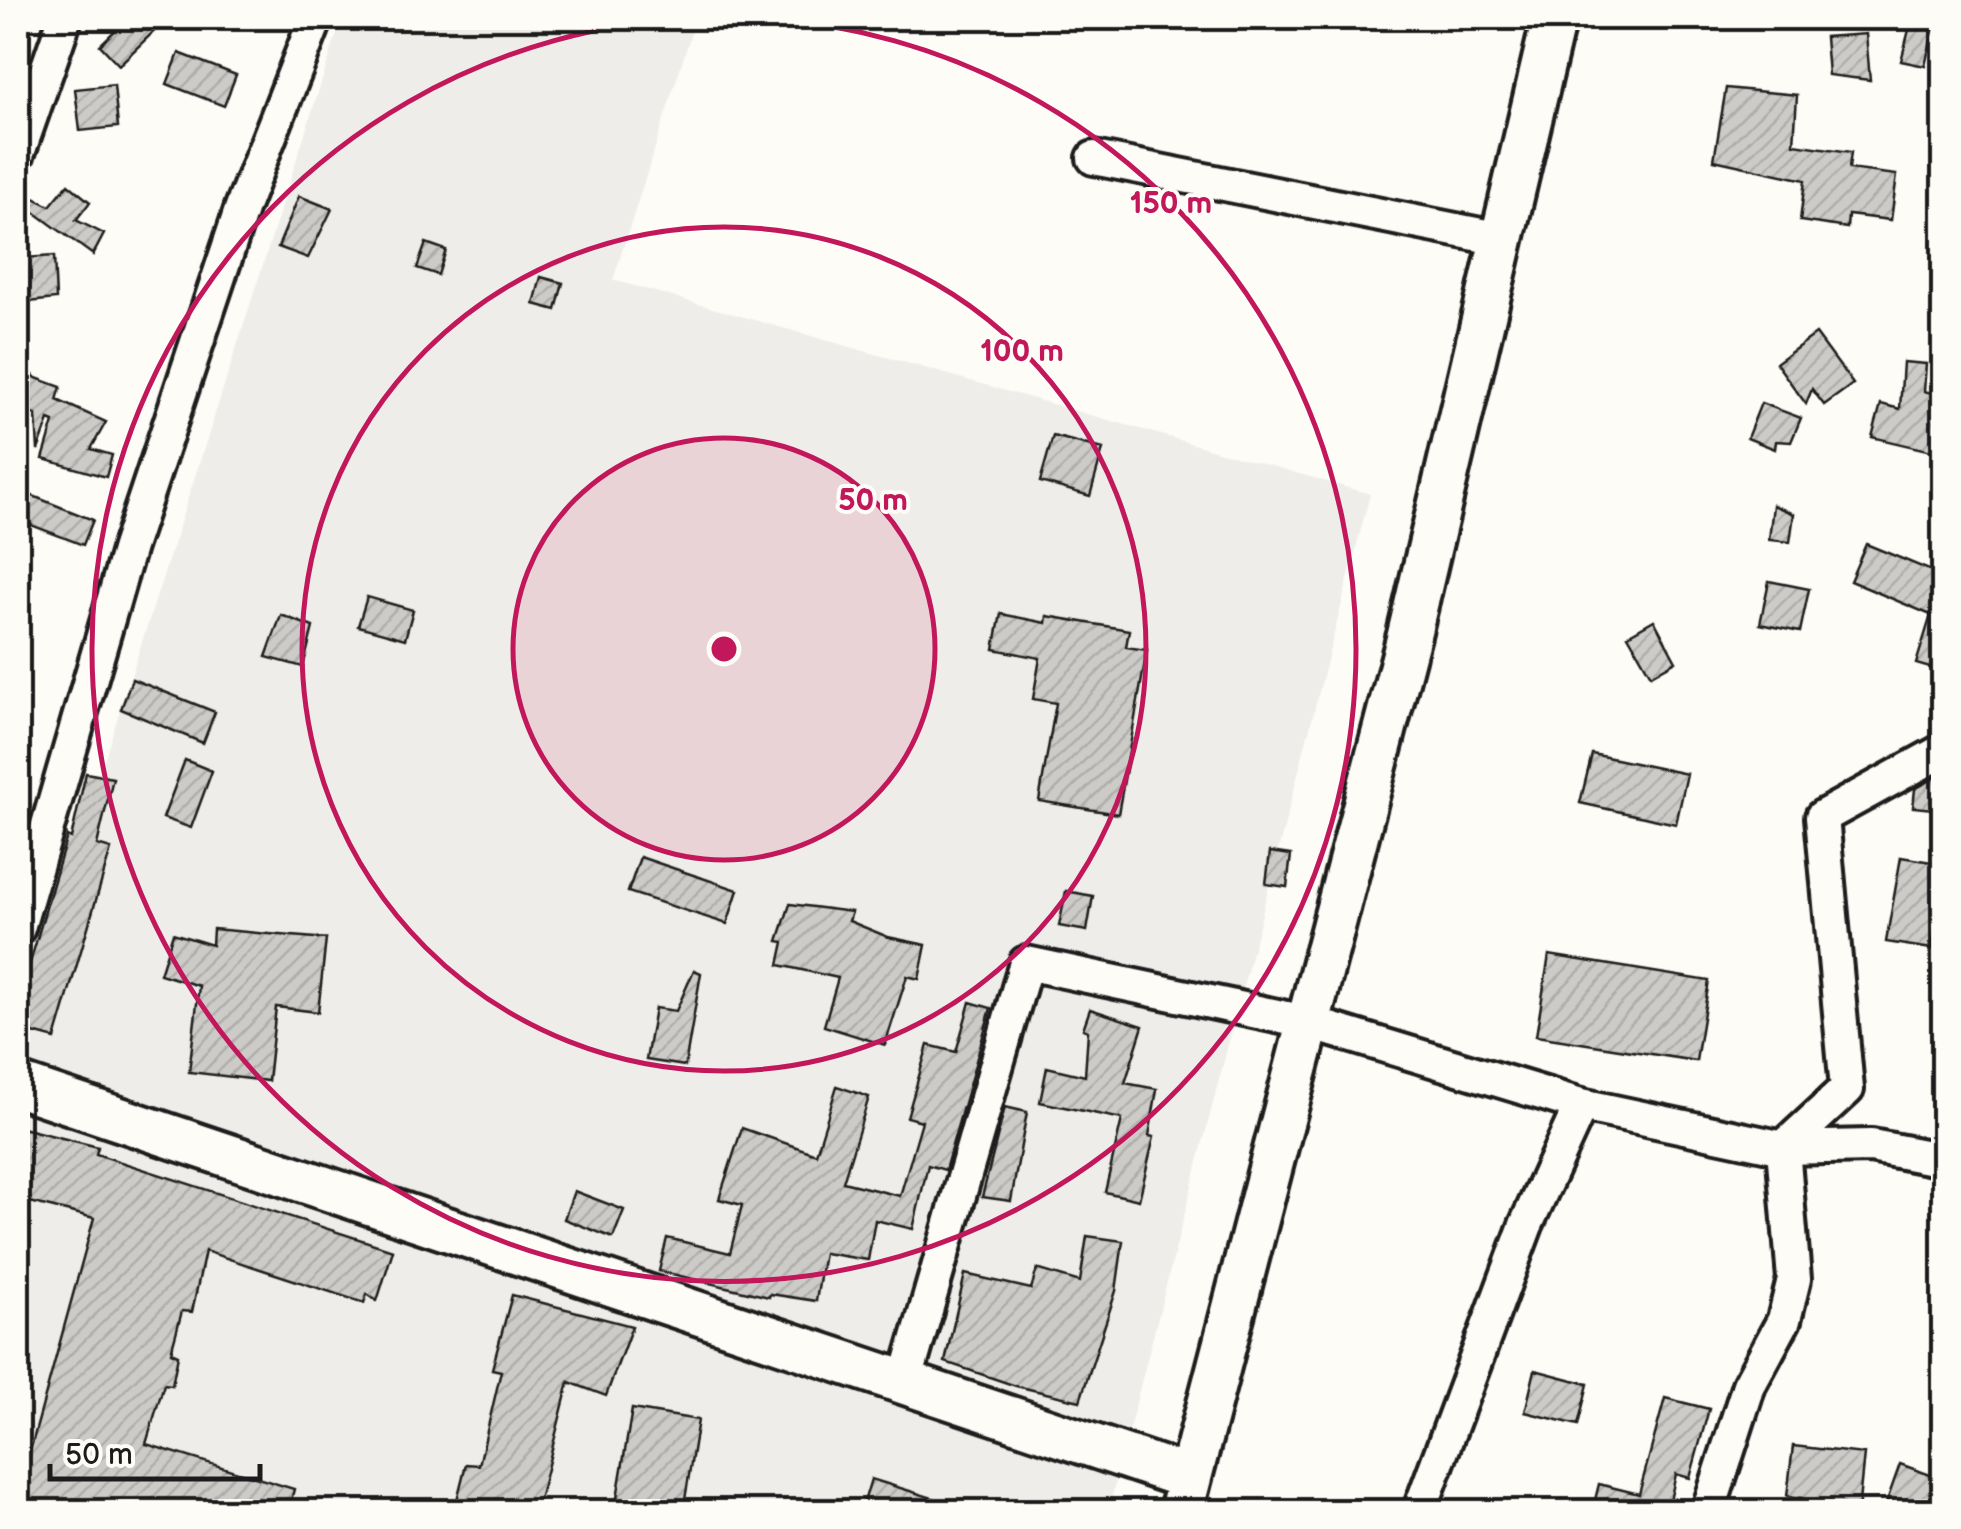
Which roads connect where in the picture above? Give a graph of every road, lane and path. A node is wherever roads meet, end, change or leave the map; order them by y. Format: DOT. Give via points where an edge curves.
graph roads {
  1 [pos="66,18"];
  2 [pos="316,18"];
  3 [pos="1554,18"];
  4 [pos="18,152"];
  5 [pos="1094,158"];
  6 [pos="1502,240"];
  7 [pos="1944,750"];
  8 [pos="18,928"];
  9 [pos="1310,1022"];
  10 [pos="18,1085"];
  11 [pos="1580,1104"];
  12 [pos="1784,1148"];
  13 [pos="1944,1160"];
  14 [pos="905,1383"];
  15 [pos="1185,1495"];
  16 [pos="1419,1512"];
  17 [pos="1708,1512"];
  1 -- 4 [label="street"];
  2 -- 8 [label="street" via="242,207 128,547"];
  3 -- 6 [label="street"];
  5 -- 6 [label="street"];
  6 -- 9 [label="street"];
  7 -- 12 [label="street" via="1822,817 1847,1089"];
  9 -- 11 [label="street"];
  9 -- 14 [label="street" via="1026,963"];
  9 -- 15 [label="street"];
  10 -- 14 [label="street"];
  11 -- 12 [label="street"];
  11 -- 16 [label="street" via="1526,1224"];
  12 -- 13 [label="street" via="1870,1146"];
  12 -- 17 [label="street" via="1794,1278 1784,1320 1749,1385"];
  14 -- 15 [label="street"];
}
